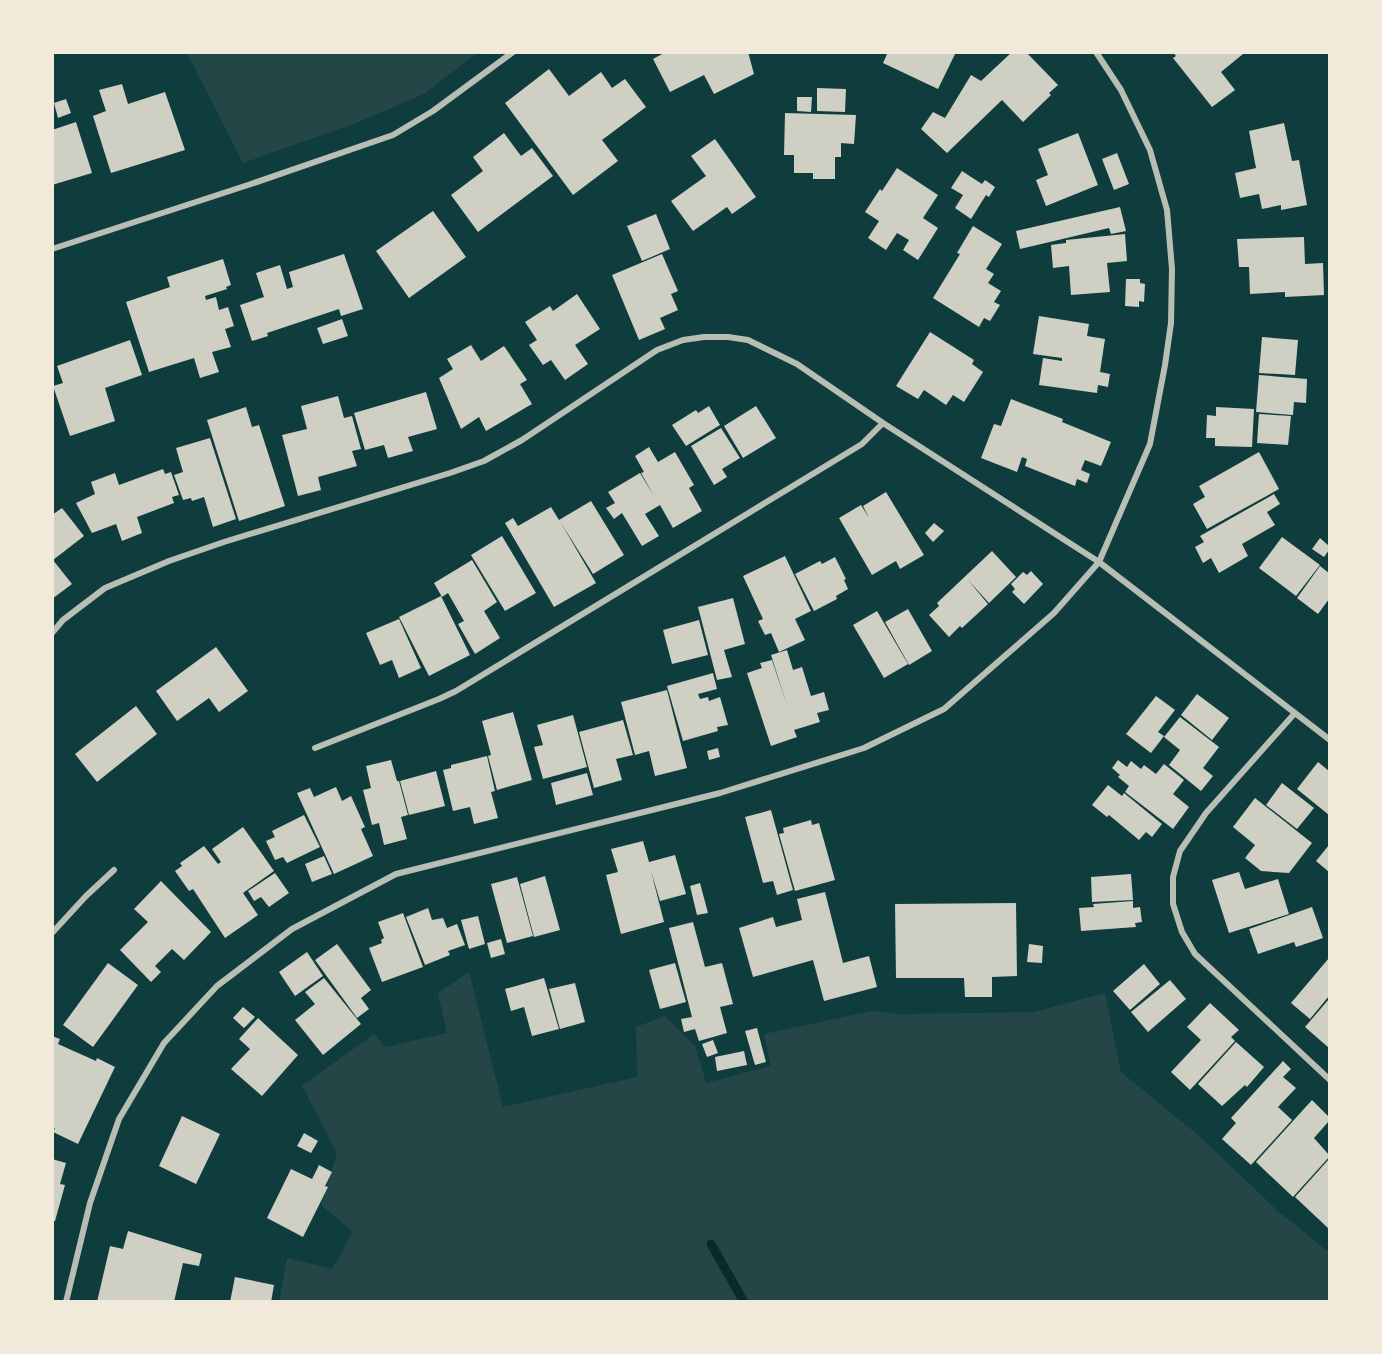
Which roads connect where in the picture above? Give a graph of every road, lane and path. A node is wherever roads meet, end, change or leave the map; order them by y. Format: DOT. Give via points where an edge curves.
graph roads {
  1 [pos="513,52"];
  2 [pos="1096,52"];
  3 [pos="52,249"];
  4 [pos="883,423"];
  5 [pos="1099,562"];
  6 [pos="52,633"];
  7 [pos="1295,713"];
  8 [pos="1329,740"];
  9 [pos="315,748"];
  10 [pos="114,870"];
  11 [pos="52,933"];
  12 [pos="1329,1080"];
  13 [pos="66,1302"];
  1 -- 3 [label="street" via="433,111 393,135"];
  2 -- 5 [label="street" via="1121,90 1150,150 1167,210 1172,269 1171,323 1150,444"];
  4 -- 5 [label="street"];
  4 -- 6 [label="street" via="797,364 748,340 683,340 657,350 522,440 484,460 169,561 105,588"];
  4 -- 9 [label="street" via="862,444 456,691"];
  5 -- 7 [label="street"];
  5 -- 13 [label="street" via="1054,613 944,709 864,748 720,792 396,874 292,929 217,986 164,1043 119,1119 90,1203"];
  7 -- 8 [label="street"];
  7 -- 12 [label="street" via="1206,813 1180,851 1173,877 1173,904 1182,932 1195,954"];
  10 -- 11 [label="street"];
}
